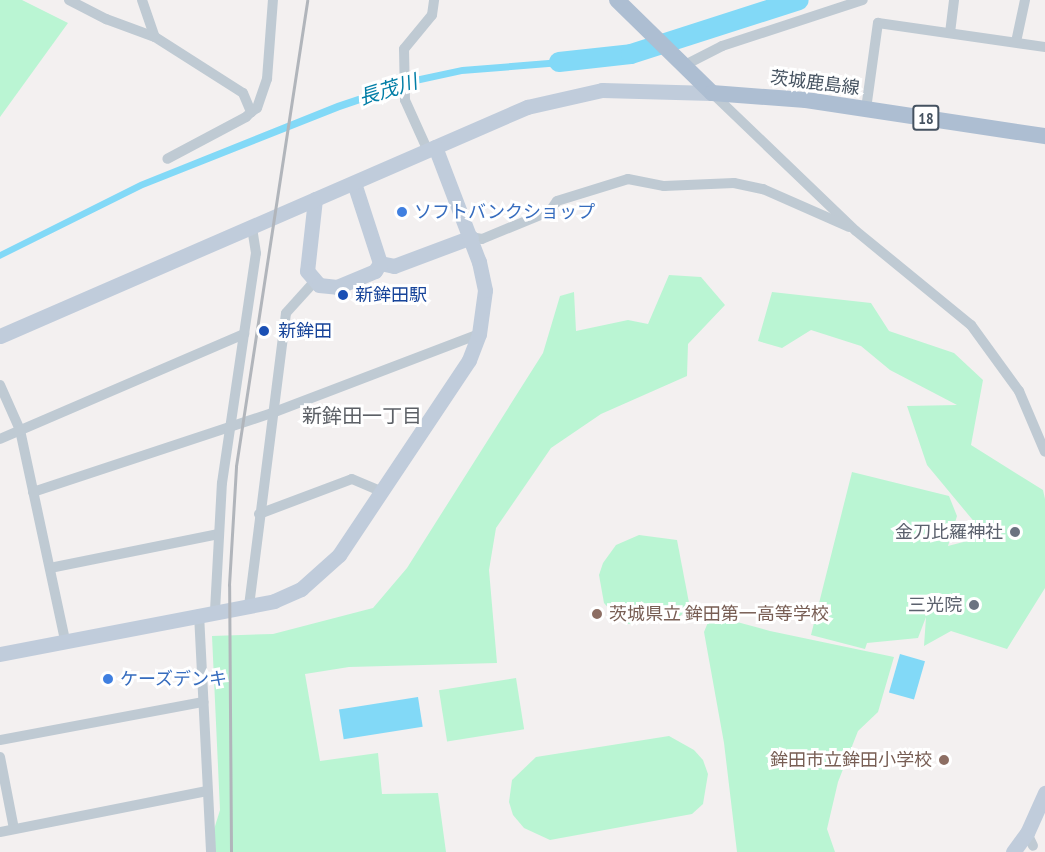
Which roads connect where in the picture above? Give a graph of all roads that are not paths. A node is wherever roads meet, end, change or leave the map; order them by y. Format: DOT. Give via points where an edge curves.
graph roads {
  1 [pos="69,0"];
  2 [pos="142,0"];
  3 [pos="273,0"];
  4 [pos="434,0"];
  5 [pos="616,0"];
  6 [pos="863,0"];
  7 [pos="954,0"];
  8 [pos="1025,0"];
  9 [pos="950,33"];
  10 [pos="156,37"];
  11 [pos="1016,42"];
  12 [pos="1045,47"];
  13 [pos="680,63"];
  14 [pos="712,93"];
  15 [pos="866,109"];
  16 [pos="251,112"];
  17 [pos="1045,136"];
  18 [pos="431,149"];
  19 [pos="167,159"];
  20 [pos="354,183"];
  21 [pos="315,199"];
  22 [pos="252,227"];
  23 [pos="856,231"];
  24 [pos="471,237"];
  25 [pos="380,263"];
  26 [pos="314,282"];
  27 [pos="244,334"];
  28 [pos="479,334"];
  29 [pos="0,336"];
  30 [pos="0,385"];
  31 [pos="272,412"];
  32 [pos="231,424"];
  33 [pos="20,430"];
  34 [pos="0,439"];
  35 [pos="1044,447"];
  36 [pos="33,492"];
  37 [pos="382,492"];
  38 [pos="259,514"];
  39 [pos="219,534"];
  40 [pos="50,568"];
  41 [pos="249,606"];
  42 [pos="215,611"];
  43 [pos="199,614"];
  44 [pos="65,640"];
  45 [pos="0,654"];
  46 [pos="203,702"];
  47 [pos="0,740"];
  48 [pos="0,757"];
  49 [pos="207,791"];
  50 [pos="1045,793"];
  51 [pos="14,829"];
  52 [pos="0,832"];
  53 [pos="211,852"];
  54 [pos="1013,852"];
  1 -- 10 [label="street" via="106,19"];
  2 -- 10 [label="street"];
  3 -- 16 [label="street" via="267,79 257,108"];
  4 -- 18 [label="street" via="432,15 404,48 405,93"];
  5 -- 13 [label="main road"];
  6 -- 13 [label="street"];
  7 -- 9 [label="street"];
  8 -- 11 [label="street"];
  9 -- 11 [label="street"];
  9 -- 15 [label="street" via="878,23"];
  10 -- 16 [label="street" via="237,87"];
  11 -- 12 [label="street"];
  13 -- 14 [label="main road"];
  14 -- 15 [label="main road, 茨城鹿島線 / 18"];
  14 -- 18 [label="street" via="577,92 527,107"];
  14 -- 23 [label="street"];
  15 -- 17 [label="main road, 茨城鹿島線 / 18"];
  16 -- 19 [label="street"];
  18 -- 20 [label="street"];
  18 -- 24 [label="street"];
  20 -- 21 [label="street"];
  20 -- 25 [label="street"];
  21 -- 22 [label="street"];
  21 -- 26 [label="street" via="307,271"];
  22 -- 27 [label="street" via="256,253"];
  22 -- 29 [label="street"];
  23 -- 24 [label="street" via="763,189 734,183 664,186 628,179 557,201 550,211 482,239"];
  23 -- 35 [label="street" via="971,325 1019,391"];
  24 -- 25 [label="street" via="394,266"];
  24 -- 28 [label="street" via="485,290"];
  25 -- 26 [label="street" via="375,271 337,287"];
  26 -- 31 [label="street" via="286,313"];
  27 -- 32 [label="street"];
  27 -- 33 [label="street"];
  28 -- 31 [label="street"];
  28 -- 37 [label="street" via="469,360"];
  30 -- 33 [label="street"];
  31 -- 32 [label="street"];
  31 -- 38 [label="street"];
  32 -- 36 [label="street"];
  32 -- 39 [label="street"];
  33 -- 34 [label="street"];
  33 -- 36 [label="street"];
  36 -- 40 [label="street"];
  37 -- 38 [label="street" via="352,478"];
  37 -- 41 [label="street" via="348,544 321,573 287,597"];
  38 -- 41 [label="street"];
  39 -- 40 [label="street"];
  39 -- 42 [label="street"];
  40 -- 44 [label="street"];
  41 -- 42 [label="street"];
  42 -- 43 [label="street"];
  43 -- 44 [label="street"];
  43 -- 46 [label="street"];
  44 -- 45 [label="street"];
  46 -- 47 [label="street"];
  46 -- 49 [label="street"];
  48 -- 51 [label="street"];
  49 -- 51 [label="street"];
  49 -- 53 [label="street"];
  50 -- 54 [label="street" via="1030,840"];
  51 -- 52 [label="street"];
}
